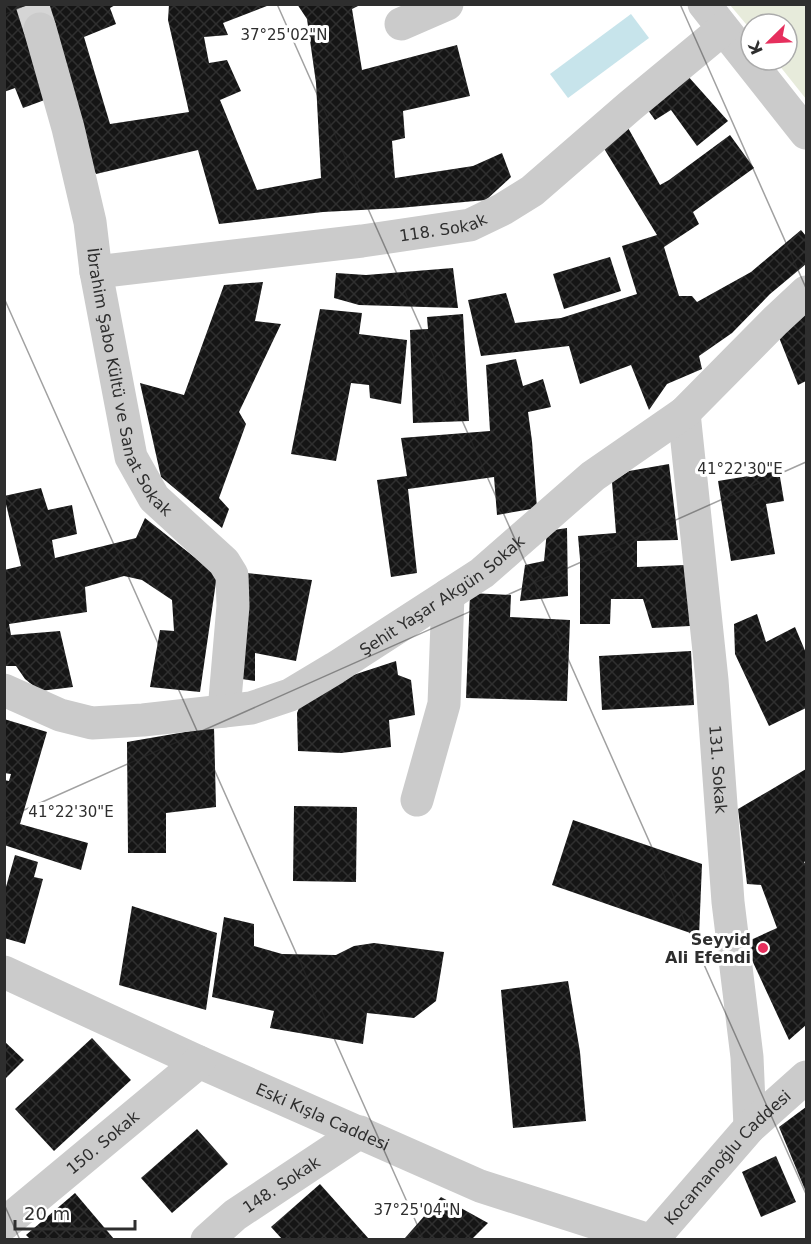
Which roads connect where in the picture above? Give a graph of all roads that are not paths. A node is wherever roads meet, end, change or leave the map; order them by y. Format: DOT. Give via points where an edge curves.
graph roads {
  1 [pos="447,4"];
  2 [pos="713,17"];
  3 [pos="401,24"];
  4 [pos="40,29"];
  5 [pos="807,133"];
  6 [pos="96,272"];
  7 [pos="807,292"];
  8 [pos="684,413"];
  9 [pos="448,594"];
  10 [pos="4,690"];
  11 [pos="224,711"];
  12 [pos="417,800"];
  13 [pos="4,972"];
  14 [pos="199,1062"];
  15 [pos="807,1077"];
  16 [pos="750,1127"];
  17 [pos="360,1132"];
  18 [pos="4,1224"];
  19 [pos="207,1239"];
  20 [pos="650,1239"];
  1 -- 3 [label="street"];
  2 -- 5 [label="street"];
  2 -- 6 [label="street, 118. Sokak" via="630,106 532,192 470,225 362,242"];
  4 -- 6 [label="street, İbrahim Şabo Kültü ve Sanat Sokak" via="90,222"];
  6 -- 11 [label="street, İbrahim Şabo Kültü ve Sanat Sokak" via="131,457 154,498 224,562 232,574"];
  7 -- 8 [label="street, Şehit Yaşar Akgün Sokak"];
  8 -- 9 [label="street, Şehit Yaşar Akgün Sokak" via="593,476 482,573"];
  8 -- 16 [label="street, 131. Sokak" via="712,680 728,902 747,1057"];
  9 -- 11 [label="street, Şehit Yaşar Akgün Sokak" via="290,695 251,708"];
  9 -- 12 [label="street" via="444,704"];
  10 -- 11 [label="street, Şehit Yaşar Akgün Sokak" via="60,715 92,723"];
  13 -- 14 [label="street, Eski Kışla Caddesi"];
  14 -- 17 [label="street, Eski Kışla Caddesi"];
  14 -- 18 [label="street, 150. Sokak"];
  15 -- 16 [label="street, Kocamanoğlu Caddesi"];
  16 -- 20 [label="street, Kocamanoğlu Caddesi"];
  17 -- 19 [label="street, 148. Sokak" via="235,1215"];
  17 -- 20 [label="street, Eski Kışla Caddesi" via="480,1186"];
}
